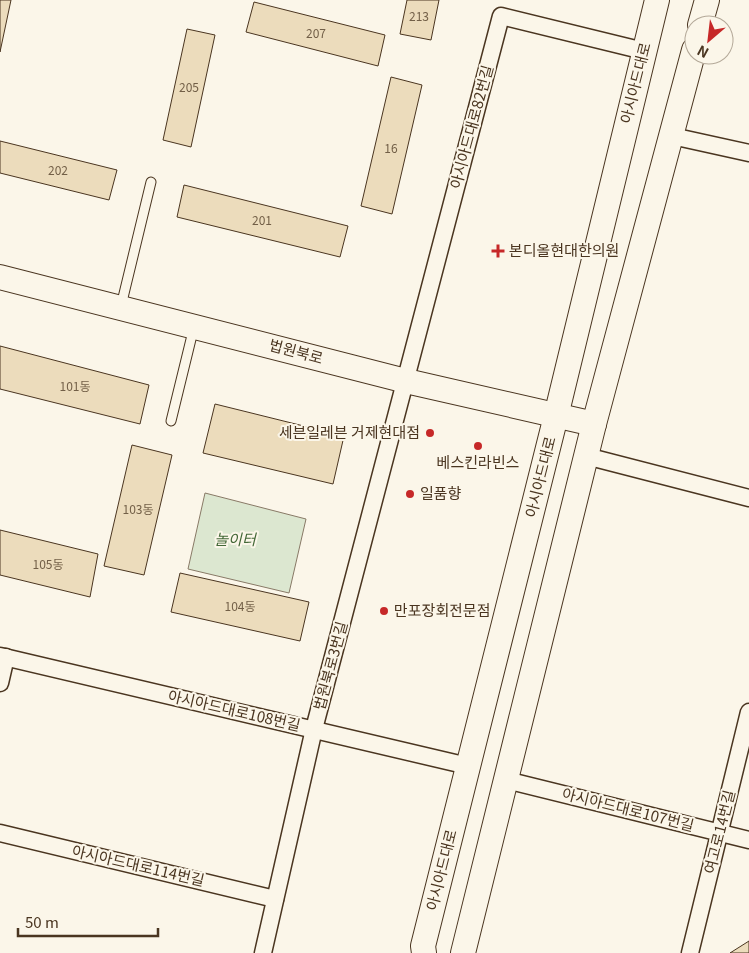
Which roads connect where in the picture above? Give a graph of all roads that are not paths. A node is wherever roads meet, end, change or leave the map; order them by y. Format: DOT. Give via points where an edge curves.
graph roads {
  1 [pos="657,0"];
  2 [pos="707,0"];
  3 [pos="703,15"];
  4 [pos="644,51"];
  5 [pos="690,65"];
  6 [pos="672,136"];
  7 [pos="749,153"];
  8 [pos="151,182"];
  9 [pos="0,277"];
  10 [pos="120,307"];
  11 [pos="194,326"];
  12 [pos="406,381"];
  13 [pos="556,416"];
  14 [pos="171,421"];
  15 [pos="594,424"];
  16 [pos="586,456"];
  17 [pos="749,498"];
  18 [pos="3,656"];
  19 [pos="0,683"];
  20 [pos="749,712"];
  21 [pos="314,729"];
  22 [pos="468,766"];
  23 [pos="506,780"];
  24 [pos="720,833"];
  25 [pos="0,834"];
  26 [pos="749,840"];
  27 [pos="275,900"];
  28 [pos="263,953"];
  29 [pos="424,953"];
  30 [pos="462,953"];
  31 [pos="690,953"];
  1 -- 4 [label="main road, 아시아드대로"];
  2 -- 3 [label="main road"];
  4 -- 12 [label="street, 아시아드대로82번길" via="502,16"];
  4 -- 13 [label="main road, 아시아드대로"];
  5 -- 6 [label="main road"];
  6 -- 7 [label="street"];
  6 -- 15 [label="main road"];
  8 -- 10 [label="lane"];
  9 -- 10 [label="main road, 법원북로"];
  10 -- 11 [label="main road, 법원북로"];
  11 -- 12 [label="main road, 법원북로"];
  11 -- 14 [label="lane"];
  12 -- 13 [label="main road, 법원북로"];
  12 -- 21 [label="street, 법원북로3번길"];
  13 -- 15 [label="main road, 법원북로"];
  13 -- 22 [label="main road, 아시아드대로"];
  15 -- 16 [label="main road"];
  16 -- 17 [label="street"];
  16 -- 23 [label="main road"];
  18 -- 19 [label="street"];
  18 -- 21 [label="street, 아시아드대로108번길"];
  20 -- 24 [label="street, 여고로14번길"];
  21 -- 22 [label="street, 아시아드대로108번길"];
  21 -- 27 [label="street, 법원북로3번길"];
  22 -- 29 [label="main road, 아시아드대로" via="423,946"];
  23 -- 24 [label="street, 아시아드대로107번길"];
  23 -- 30 [label="main road"];
  24 -- 26 [label="street, 아시아드대로107번길"];
  24 -- 31 [label="street, 여고로14번길"];
  25 -- 27 [label="street, 아시아드대로114번길"];
  27 -- 28 [label="street, 법원북로3번길"];
}
